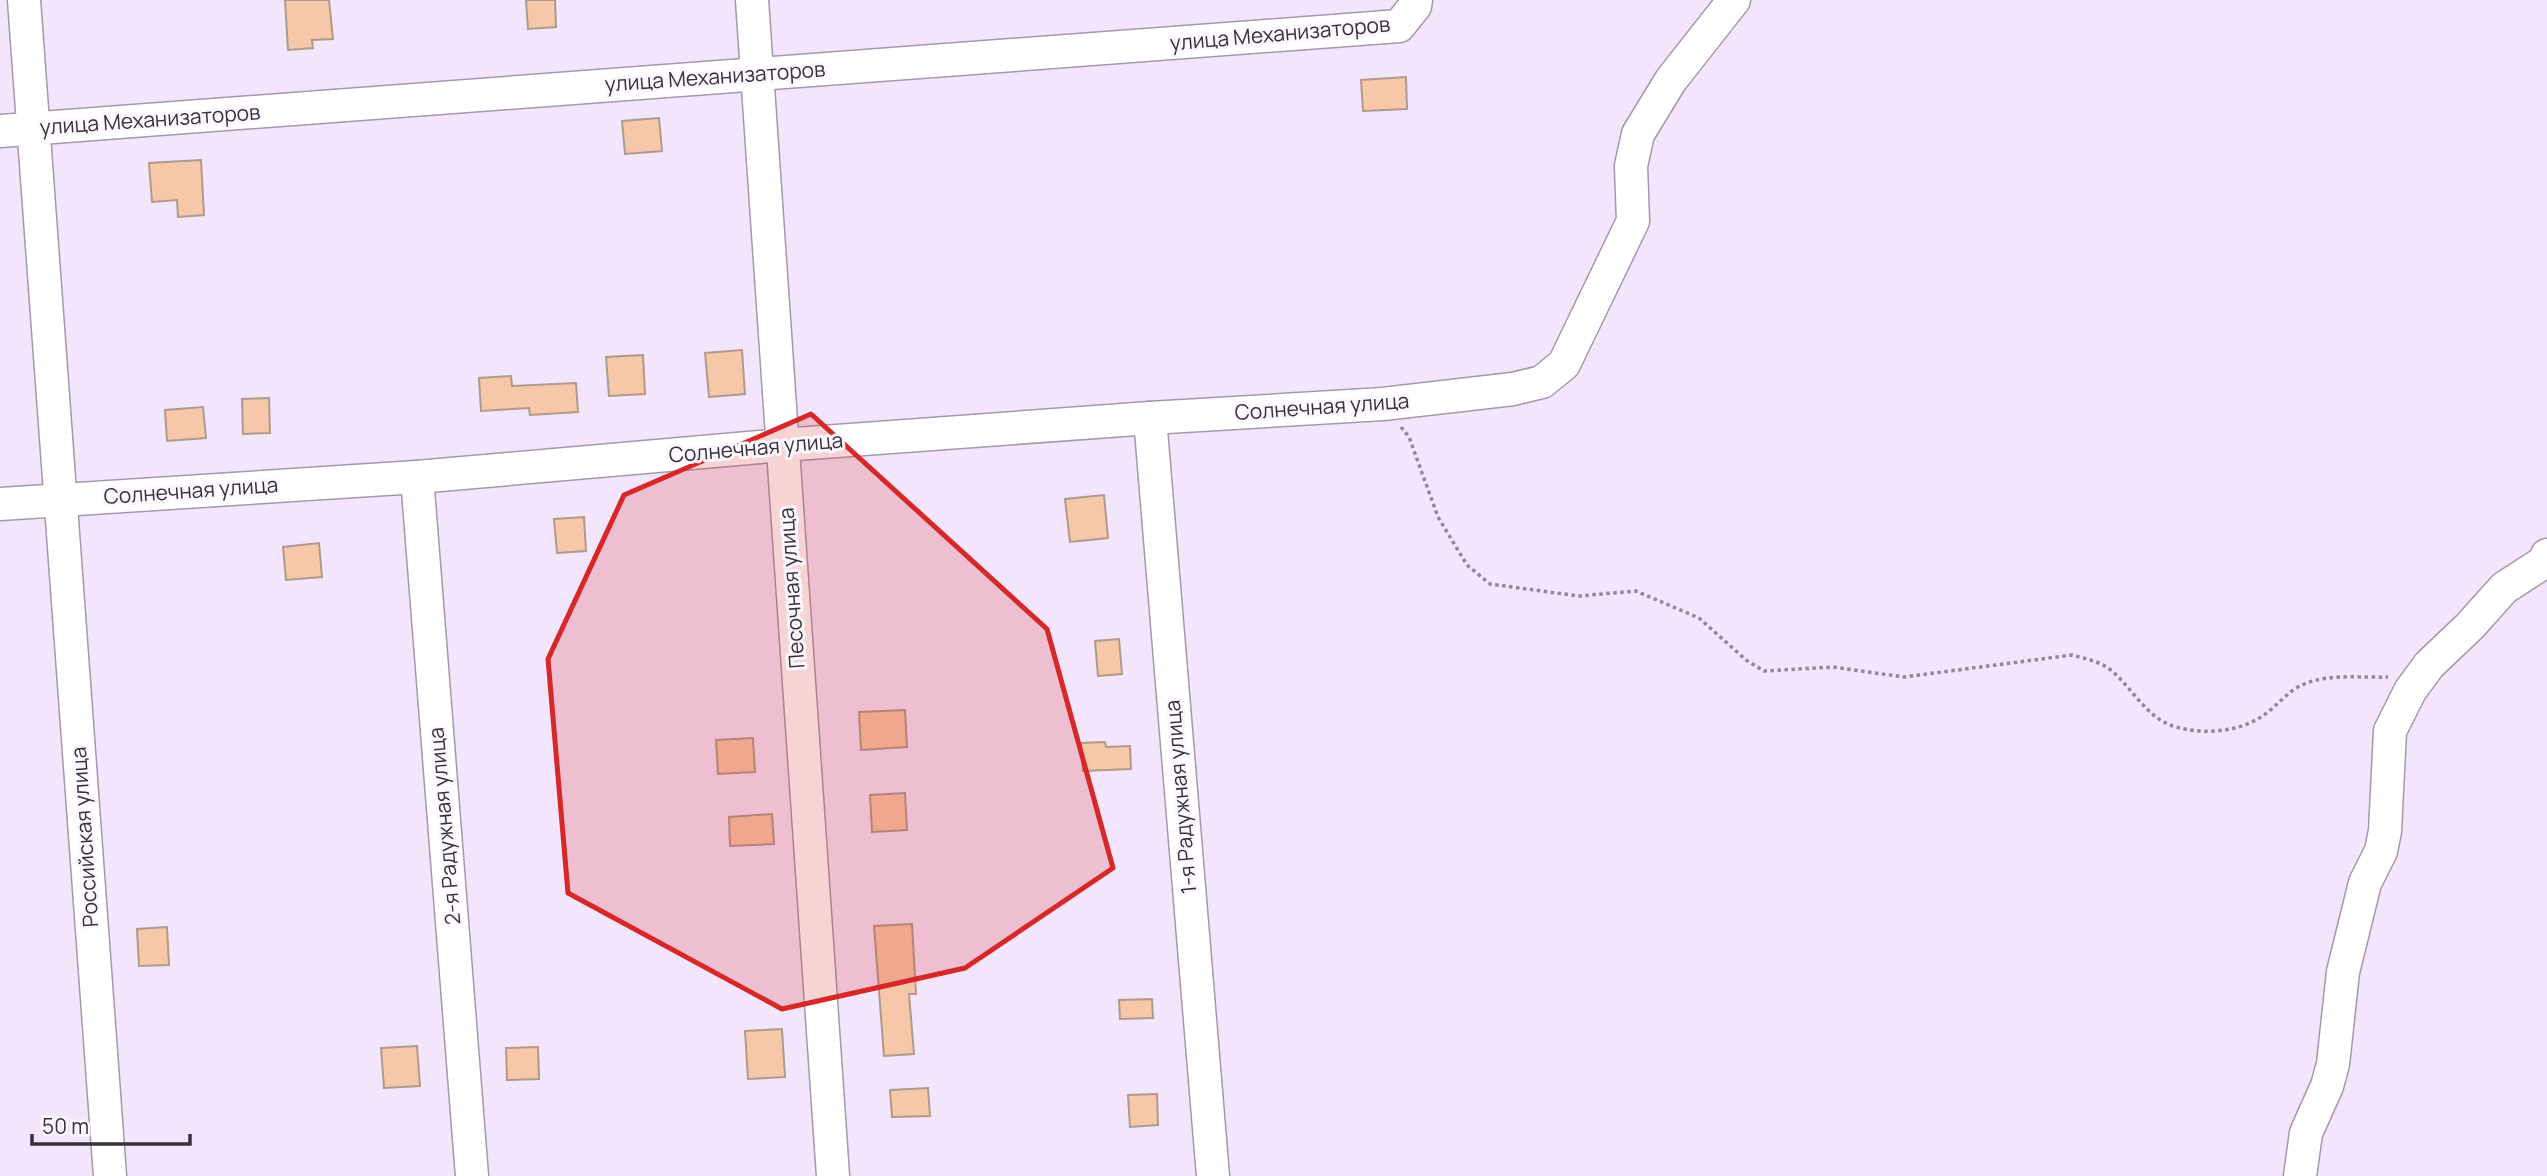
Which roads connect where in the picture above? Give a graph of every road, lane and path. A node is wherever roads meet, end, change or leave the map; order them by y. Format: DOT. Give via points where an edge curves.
graph roads {
  1 [pos="24,0"];
  2 [pos="751,0"];
  3 [pos="1416,0"];
  4 [pos="1734,0"];
  5 [pos="757,74"];
  6 [pos="33,128"];
  7 [pos="0,131"];
  8 [pos="1383,404"];
  9 [pos="1150,418"];
  10 [pos="782,445"];
  11 [pos="417,477"];
  12 [pos="61,499"];
  13 [pos="0,504"];
  14 [pos="2547,555"];
  15 [pos="2389,677"];
  16 [pos="110,1176"];
  17 [pos="472,1176"];
  18 [pos="833,1176"];
  19 [pos="1213,1176"];
  20 [pos="2300,1176"];
  1 -- 6 [label="street, Российская улица"];
  2 -- 5 [label="street, Песочная улица"];
  3 -- 5 [label="street, улица Механизаторов" via="1399,26"];
  4 -- 8 [label="street, Солнечная улица" via="1671,80 1638,134 1631,166 1633,221 1564,364 1542,382 1513,389"];
  5 -- 6 [label="street, улица Механизаторов"];
  5 -- 10 [label="street, Песочная улица"];
  6 -- 7 [label="street, улица Механизаторов"];
  6 -- 12 [label="street, Российская улица"];
  8 -- 9 [label="street, Солнечная улица"];
  8 -- 15 [label="path" via="1409,437 1438,517 1467,565 1490,584 1579,596 1636,591 1699,618 1764,671 1833,667 1904,677 2072,655 2112,671 2140,704 2174,727 2203,732 2234,728 2263,716 2300,685 2320,679"];
  9 -- 10 [label="street, Солнечная улица"];
  9 -- 19 [label="street, 1-я Радужная улица"];
  10 -- 11 [label="street, Солнечная улица"];
  10 -- 18 [label="street, Песочная улица"];
  11 -- 12 [label="street, Солнечная улица"];
  11 -- 17 [label="street, 2-я Радужная улица"];
  12 -- 13 [label="street, Солнечная улица"];
  12 -- 16 [label="street, Российская улица"];
  14 -- 20 [label="street" via="2544,562 2504,588 2430,665 2410,691 2390,732 2381,851 2365,883 2343,972 2333,1064 2306,1133"];
}
